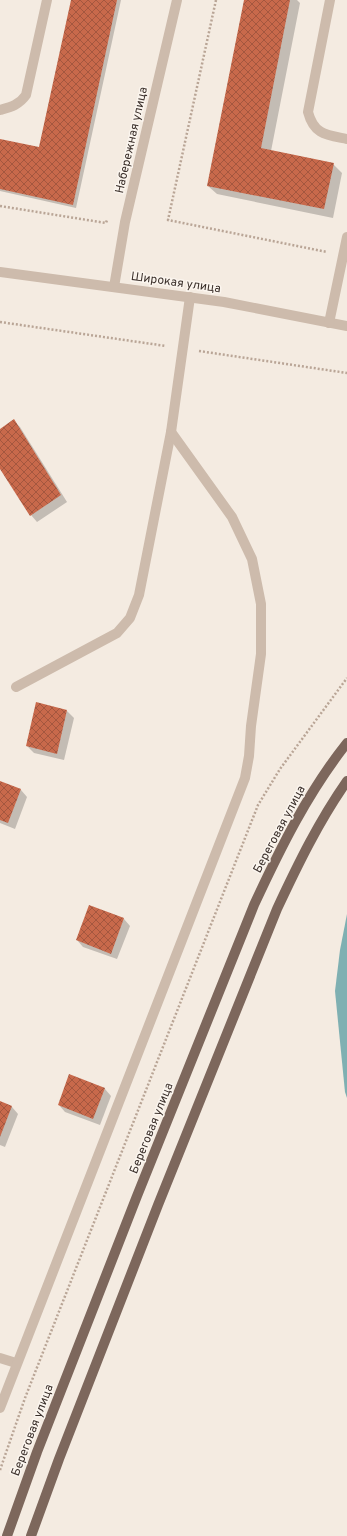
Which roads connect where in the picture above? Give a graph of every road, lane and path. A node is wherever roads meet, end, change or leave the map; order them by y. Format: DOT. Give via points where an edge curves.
graph roads {
  1 [pos="47,0"];
  2 [pos="178,0"];
  3 [pos="216,0"];
  4 [pos="330,0"];
  5 [pos="0,110"];
  6 [pos="347,139"];
  7 [pos="0,206"];
  8 [pos="108,216"];
  9 [pos="347,237"];
  10 [pos="343,256"];
  11 [pos="0,272"];
  12 [pos="114,286"];
  13 [pos="190,297"];
  14 [pos="329,323"];
  15 [pos="347,326"];
  16 [pos="171,432"];
  17 [pos="347,678"];
  18 [pos="16,687"];
  19 [pos="347,743"];
  20 [pos="347,781"];
  21 [pos="0,1358"];
  22 [pos="16,1363"];
  23 [pos="0,1408"];
  24 [pos="0,1470"];
  25 [pos="7,1536"];
  26 [pos="31,1536"];
  1 -- 5 [label="street" via="26,95 15,106"];
  2 -- 12 [label="street, Набережная улица" via="125,222"];
  3 -- 10 [label="path" via="168,220"];
  4 -- 6 [label="street" via="308,112 310,122 317,130 326,135"];
  7 -- 8 [label="path" via="106,223"];
  9 -- 10 [label="street"];
  10 -- 14 [label="street"];
  11 -- 12 [label="street, Широкая улица"];
  12 -- 13 [label="street, Широкая улица"];
  13 -- 14 [label="street, Широкая улица"];
  13 -- 16 [label="street"];
  14 -- 15 [label="street, Широкая улица"];
  16 -- 18 [label="street" via="139,595 130,618 117,632"];
  16 -- 22 [label="street" via="232,517 252,559 261,604 261,654 246,778"];
  17 -- 24 [label="path" via="280,769 258,805 25,1398"];
  19 -- 25 [label="main road, Береговая улица" via="303,808 254,905 37,1452"];
  20 -- 26 [label="main road" via="297,865 271,923 155,1212"];
  21 -- 22 [label="street"];
  22 -- 23 [label="street"];
}
